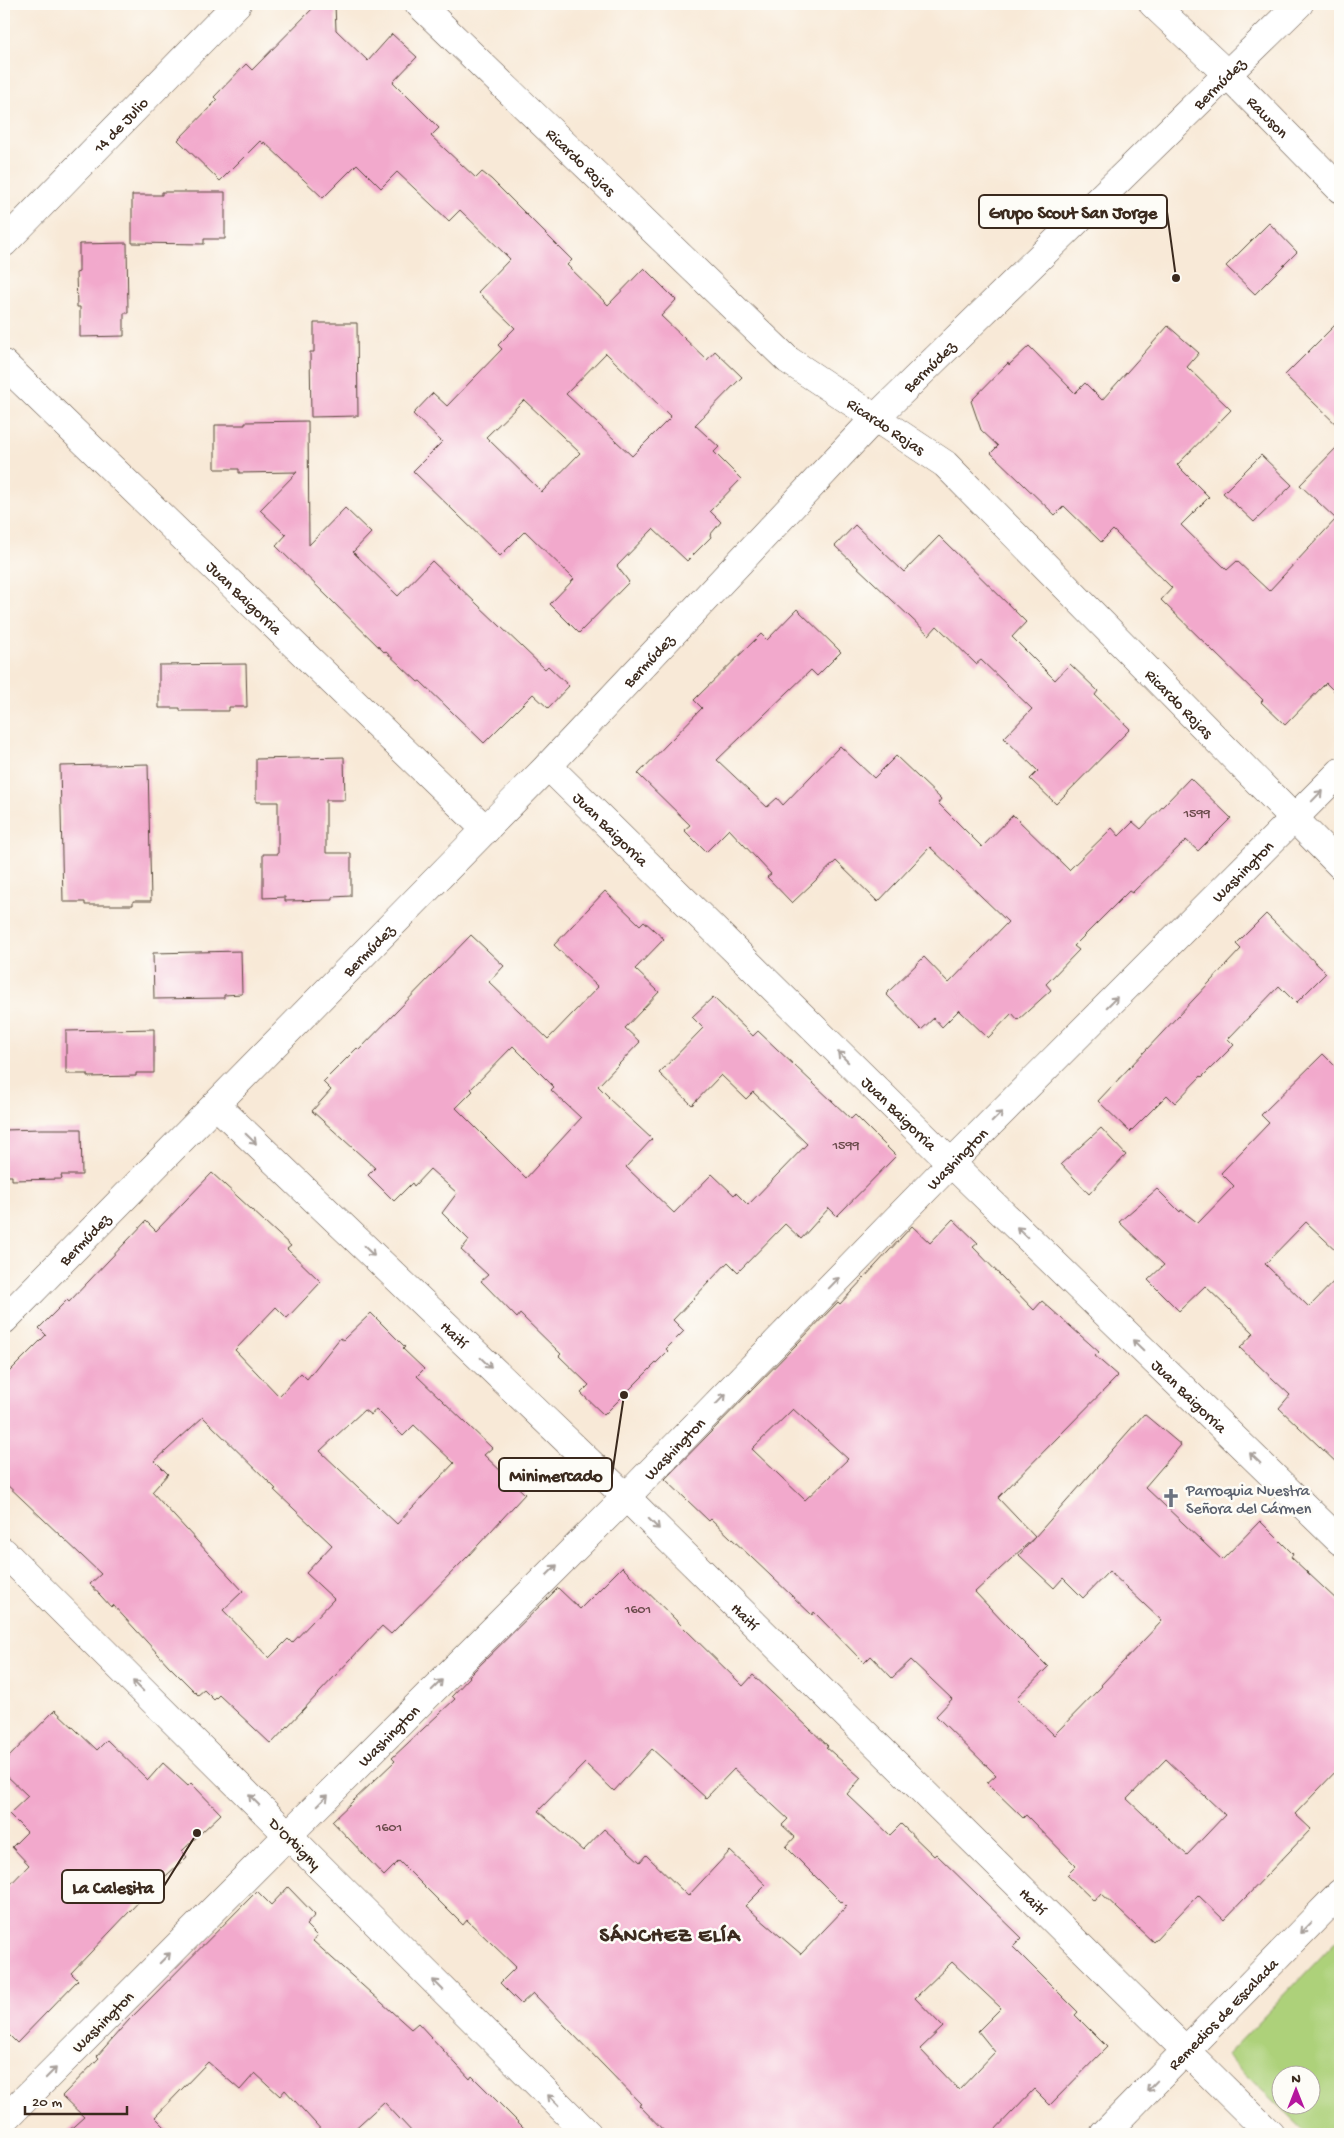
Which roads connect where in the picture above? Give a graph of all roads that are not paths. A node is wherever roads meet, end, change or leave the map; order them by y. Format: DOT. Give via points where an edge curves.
graph roads {
  1 [pos="237,4"];
  2 [pos="419,4"];
  3 [pos="1153,4"];
  4 [pos="1299,4"];
  5 [pos="1228,75"];
  6 [pos="1340,189"];
  7 [pos="4,243"];
  8 [pos="4,364"];
  9 [pos="875,418"];
  10 [pos="548,766"];
  11 [pos="1340,772"];
  12 [pos="1294,820"];
  13 [pos="486,830"];
  14 [pos="1340,865"];
  15 [pos="216,1105"];
  16 [pos="951,1163"];
  17 [pos="4,1320"];
  18 [pos="626,1497"];
  19 [pos="1340,1541"];
  20 [pos="4,1552"];
  21 [pos="288,1835"];
  22 [pos="1340,1893"];
  23 [pos="1186,2051"];
  24 [pos="4,2120"];
  25 [pos="588,2134"];
  26 [pos="1104,2134"];
  27 [pos="1270,2134"];
  1 -- 7 [label="street, 14 de Julio"];
  2 -- 9 [label="street, Ricardo Rojas" via="788,360"];
  3 -- 5 [label="street, Rawson"];
  4 -- 5 [label="street, Bermúdez"];
  5 -- 6 [label="street, Rawson"];
  5 -- 9 [label="street, Bermúdez"];
  8 -- 13 [label="street, Juan Baigorria"];
  9 -- 10 [label="street, Bermúdez"];
  9 -- 12 [label="street, Ricardo Rojas" via="945,464"];
  10 -- 13 [label="street, Bermúdez"];
  16 -- 10 [label="street, Juan Baigorria, one-way"];
  12 -- 11 [label="street, Washington, one-way"];
  12 -- 14 [label="street, Ricardo Rojas"];
  16 -- 12 [label="street, Washington, one-way"];
  13 -- 15 [label="street, Bermúdez"];
  15 -- 17 [label="street, Bermúdez"];
  15 -- 18 [label="street, Haití, one-way"];
  18 -- 16 [label="street, Washington, one-way"];
  19 -- 16 [label="street, Juan Baigorria, one-way"];
  21 -- 18 [label="street, Washington, one-way"];
  18 -- 23 [label="street, Haití, one-way"];
  21 -- 20 [label="street, D'Orbigny, one-way"];
  24 -- 21 [label="street, Washington, one-way"];
  25 -- 21 [label="street, D'Orbigny, one-way"];
  22 -- 23 [label="street, Remedios de Escalada, one-way"];
  23 -- 26 [label="street, Remedios de Escalada, one-way"];
  23 -- 27 [label="street, Haití"];
}
